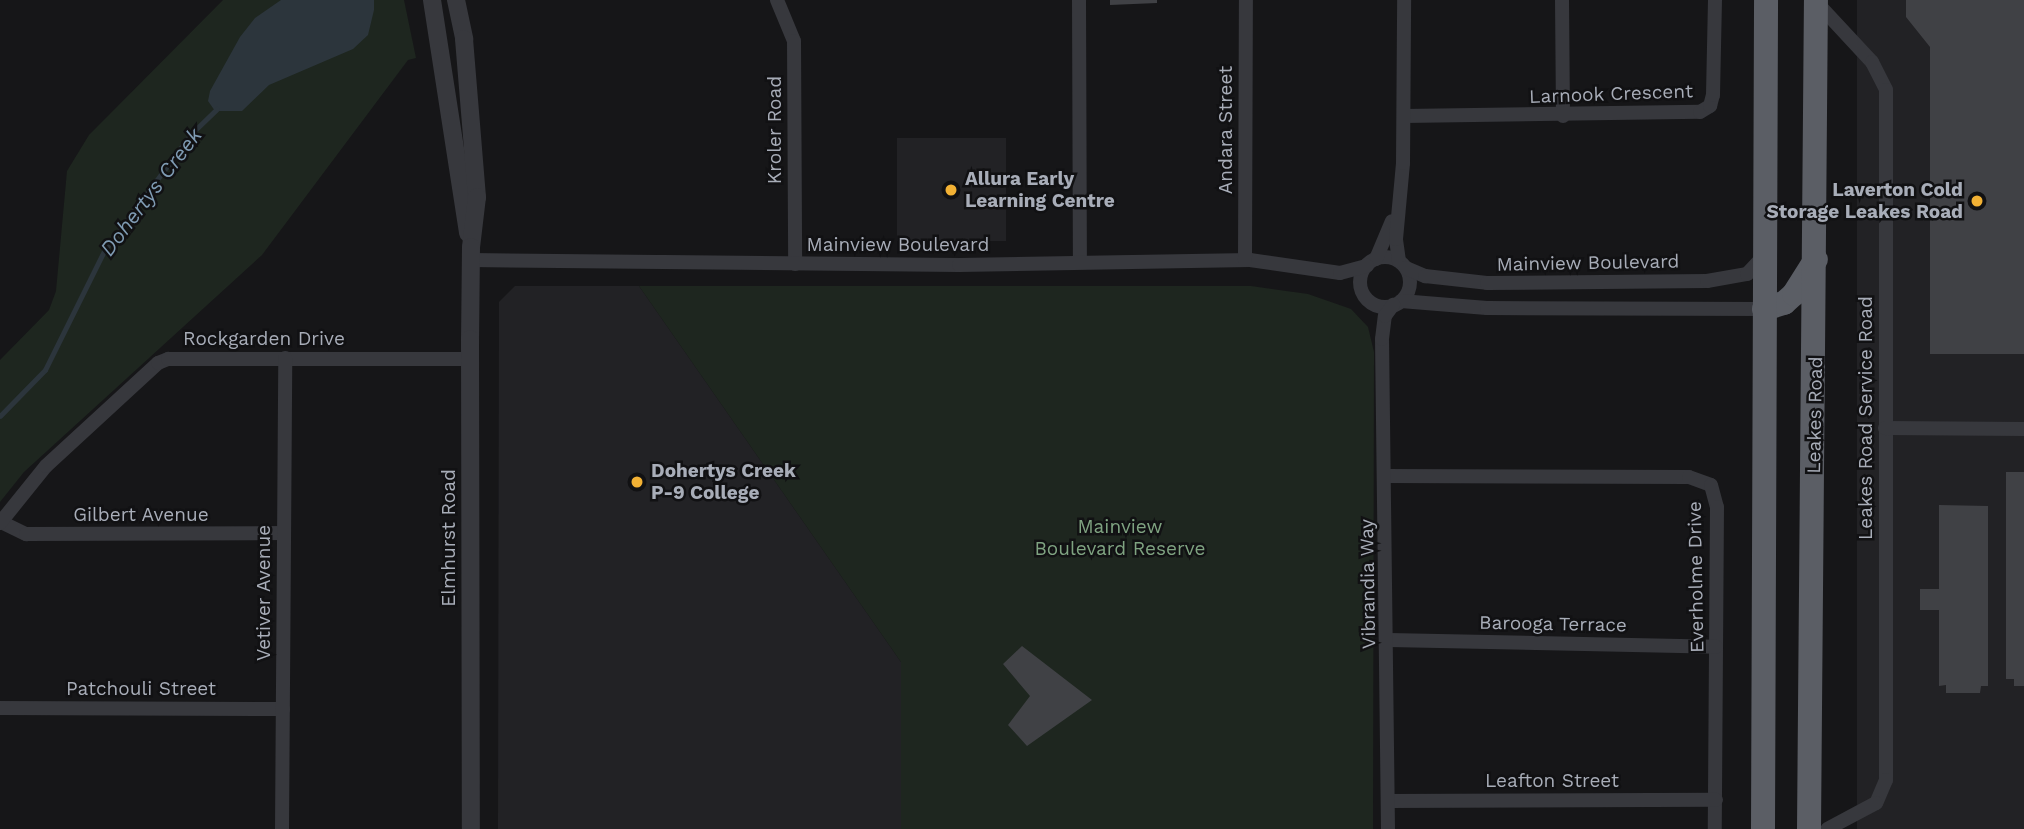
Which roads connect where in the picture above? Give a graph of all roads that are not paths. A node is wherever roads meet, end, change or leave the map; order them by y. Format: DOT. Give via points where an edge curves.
graph roads {
  1 [pos="432,0"];
  2 [pos="456,0"];
  3 [pos="777,0"];
  4 [pos="1079,0"];
  5 [pos="1246,0"];
  6 [pos="1404,0"];
  7 [pos="1562,0"];
  8 [pos="1715,0"];
  9 [pos="1766,0"];
  10 [pos="1816,0"];
  11 [pos="1404,116"];
  12 [pos="1563,116"];
  13 [pos="1399,195"];
  14 [pos="471,253"];
  15 [pos="1764,256"];
  16 [pos="1817,256"];
  17 [pos="1245,260"];
  18 [pos="1080,262"];
  19 [pos="1371,262"];
  20 [pos="795,264"];
  21 [pos="1402,265"];
  22 [pos="1325,272"];
  23 [pos="1367,298"];
  24 [pos="1397,303"];
  25 [pos="1764,309"];
  26 [pos="1382,339"];
  27 [pos="285,358"];
  28 [pos="470,359"];
  29 [pos="1885,428"];
  30 [pos="2024,429"];
  31 [pos="1385,476"];
  32 [pos="0,522"];
  33 [pos="284,533"];
  34 [pos="1389,640"];
  35 [pos="1716,647"];
  36 [pos="0,708"];
  37 [pos="283,709"];
  38 [pos="1716,800"];
  39 [pos="1388,801"];
  40 [pos="282,829"];
  41 [pos="471,829"];
  42 [pos="1388,829"];
  43 [pos="1715,829"];
  44 [pos="1763,829"];
  45 [pos="1809,829"];
  46 [pos="1827,829"];
  1 -- 14 [label="street, Elmhurst Road"];
  2 -- 14 [label="street, Elmhurst Road" via="473,117 477,197"];
  3 -- 20 [label="street, Kroler Road" via="793,41"];
  4 -- 18 [label="street"];
  5 -- 17 [label="street, Andara Street"];
  6 -- 11 [label="street"];
  7 -- 12 [label="street"];
  8 -- 12 [label="street, Larnook Crescent" via="1710,106 1691,115"];
  9 -- 15 [label="highway"];
  10 -- 16 [label="highway, Leakes Road"];
  10 -- 29 [label="street, Leakes Road Service Road" via="1829,20 1872,62 1886,90"];
  11 -- 12 [label="street, Larnook Crescent"];
  11 -- 13 [label="street"];
  13 -- 19 [label="street"];
  13 -- 21 [label="street" via="1396,239"];
  14 -- 20 [label="street, Mainview Boulevard"];
  14 -- 28 [label="street, Elmhurst Road"];
  15 -- 21 [label="street, Mainview Boulevard" via="1747,274 1707,281 1474,282 1425,276"];
  15 -- 25 [label="highway"];
  16 -- 25 [label="highway" via="1794,294 1784,303"];
  16 -- 45 [label="highway, Leakes Road"];
  17 -- 18 [label="street, Mainview Boulevard"];
  17 -- 22 [label="street, Mainview Boulevard"];
  18 -- 20 [label="street, Mainview Boulevard"];
  19 -- 21 [label="street"];
  19 -- 22 [label="street, Mainview Boulevard" via="1340,273"];
  19 -- 23 [label="street" via="1361,279"];
  21 -- 24 [label="street" via="1409,285"];
  22 -- 23 [label="street, Mainview Boulevard"];
  23 -- 24 [label="street"];
  23 -- 26 [label="street, Vibrandia Way"];
  24 -- 25 [label="street" via="1487,308"];
  24 -- 26 [label="street, Vibrandia Way" via="1385,316"];
  25 -- 44 [label="highway"];
  26 -- 31 [label="street, Vibrandia Way"];
  27 -- 28 [label="street, Rockgarden Drive"];
  27 -- 32 [label="street, Rockgarden Drive" via="184,358 158,363 46,466"];
  27 -- 33 [label="street, Vetiver Avenue"];
  28 -- 41 [label="street, Elmhurst Road"];
  29 -- 30 [label="street"];
  29 -- 46 [label="street, Leakes Road Service Road" via="1886,780 1876,803"];
  31 -- 34 [label="street, Vibrandia Way"];
  31 -- 35 [label="street, Everholme Drive" via="1689,477 1707,482 1717,507"];
  32 -- 33 [label="street, Gilbert Avenue" via="26,534"];
  33 -- 37 [label="street, Vetiver Avenue"];
  34 -- 35 [label="street, Barooga Terrace"];
  34 -- 39 [label="street, Vibrandia Way"];
  35 -- 38 [label="street, Everholme Drive"];
  36 -- 37 [label="street, Patchouli Street"];
  37 -- 40 [label="street, Vetiver Avenue"];
  38 -- 39 [label="street, Leafton Street"];
  38 -- 43 [label="street, Everholme Drive"];
  39 -- 42 [label="street, Vibrandia Way"];
}
